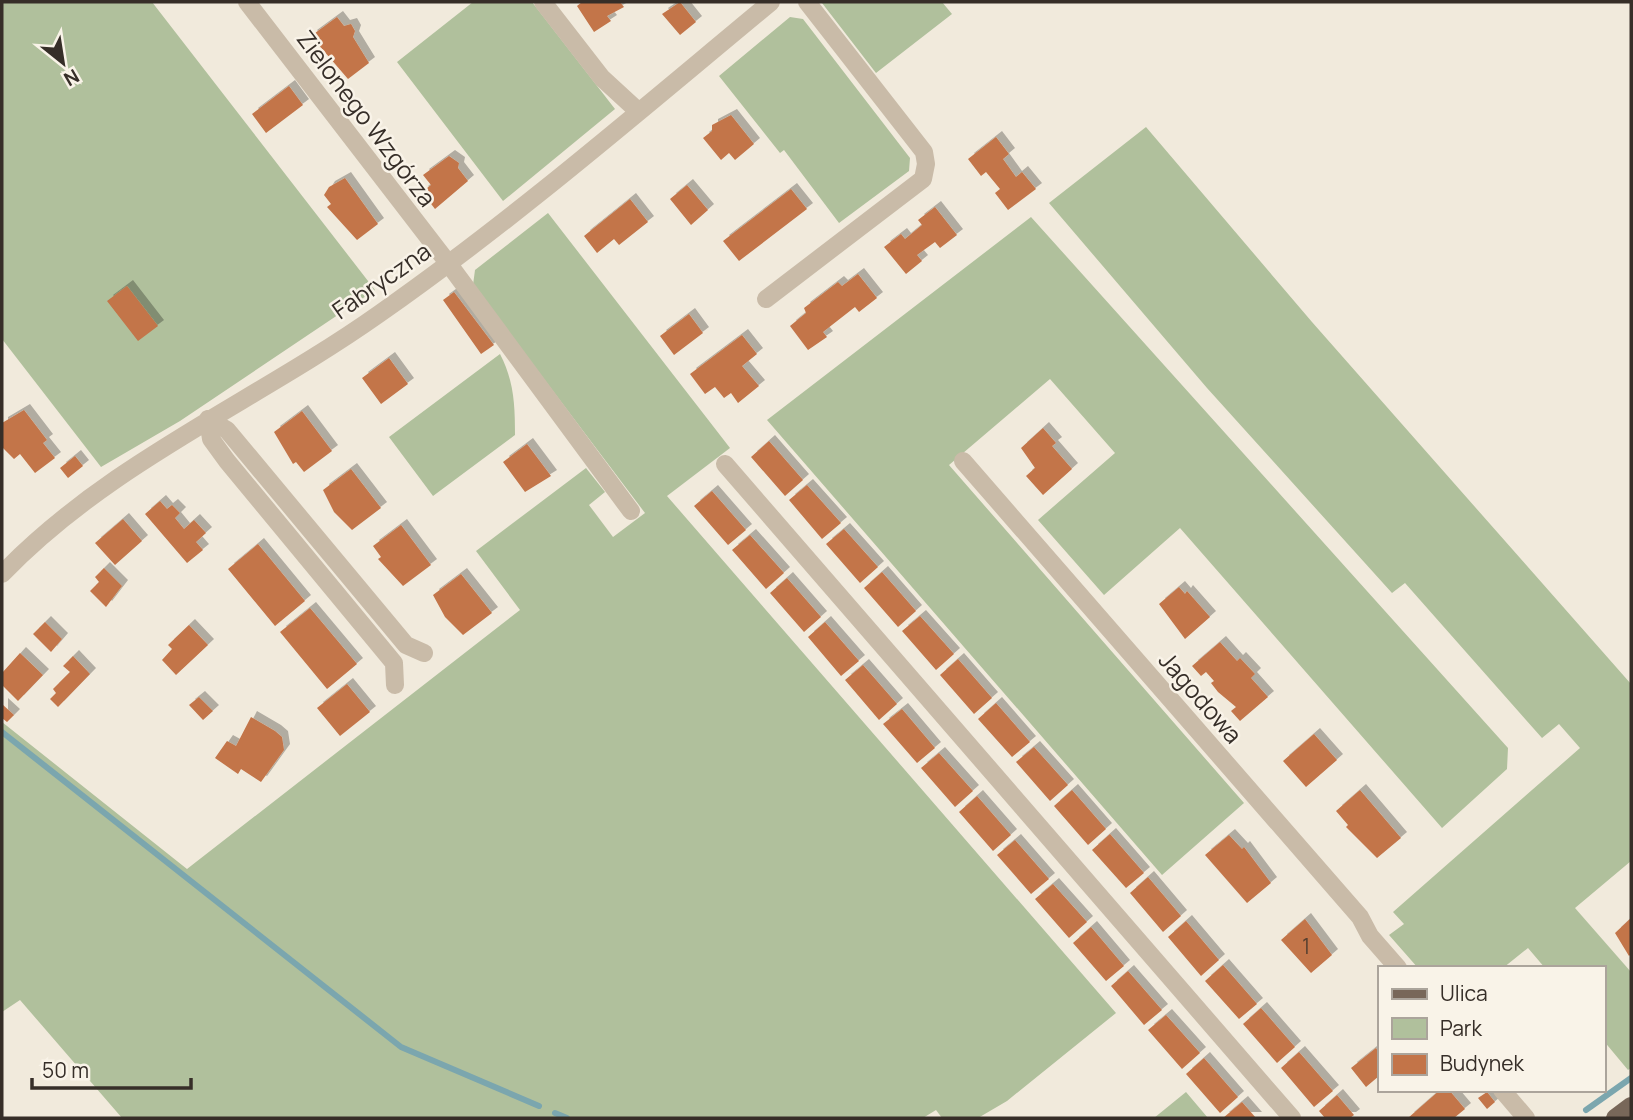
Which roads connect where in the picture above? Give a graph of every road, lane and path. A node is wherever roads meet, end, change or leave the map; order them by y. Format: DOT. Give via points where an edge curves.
graph roads {
  1 [pos="247,2"];
  2 [pos="543,2"];
  3 [pos="771,2"];
  4 [pos="807,2"];
  5 [pos="639,112"];
  6 [pos="448,263"];
  7 [pos="766,299"];
  8 [pos="208,419"];
  9 [pos="963,461"];
  10 [pos="725,464"];
  11 [pos="631,511"];
  12 [pos="4,566"];
  13 [pos="424,653"];
  14 [pos="395,685"];
  15 [pos="1396,966"];
  16 [pos="1504,1092"];
  17 [pos="1631,1106"];
  18 [pos="1292,1118"];
  19 [pos="1526,1118"];
  20 [pos="1615,1118"];
  1 -- 6 [label="street, Zielonego Wzgórza"];
  2 -- 5 [label="street" via="602,78"];
  3 -- 5 [label="street, Fabryczna"];
  4 -- 7 [label="street" via="924,152 926,164 923,179"];
  5 -- 6 [label="street, Fabryczna"];
  6 -- 8 [label="street, Fabryczna" via="377,316"];
  6 -- 11 [label="street, Zielonego Wzgórza"];
  8 -- 12 [label="street, Fabryczna" via="111,480"];
  8 -- 13 [label="street" via="227,430 406,645"];
  8 -- 14 [label="street" via="211,439 226,461 394,663"];
  9 -- 15 [label="street, Jagodowa" via="1360,917"];
  10 -- 18 [label="street"];
  16 -- 19 [label="street"];
  17 -- 20 [label="main road"];
}
